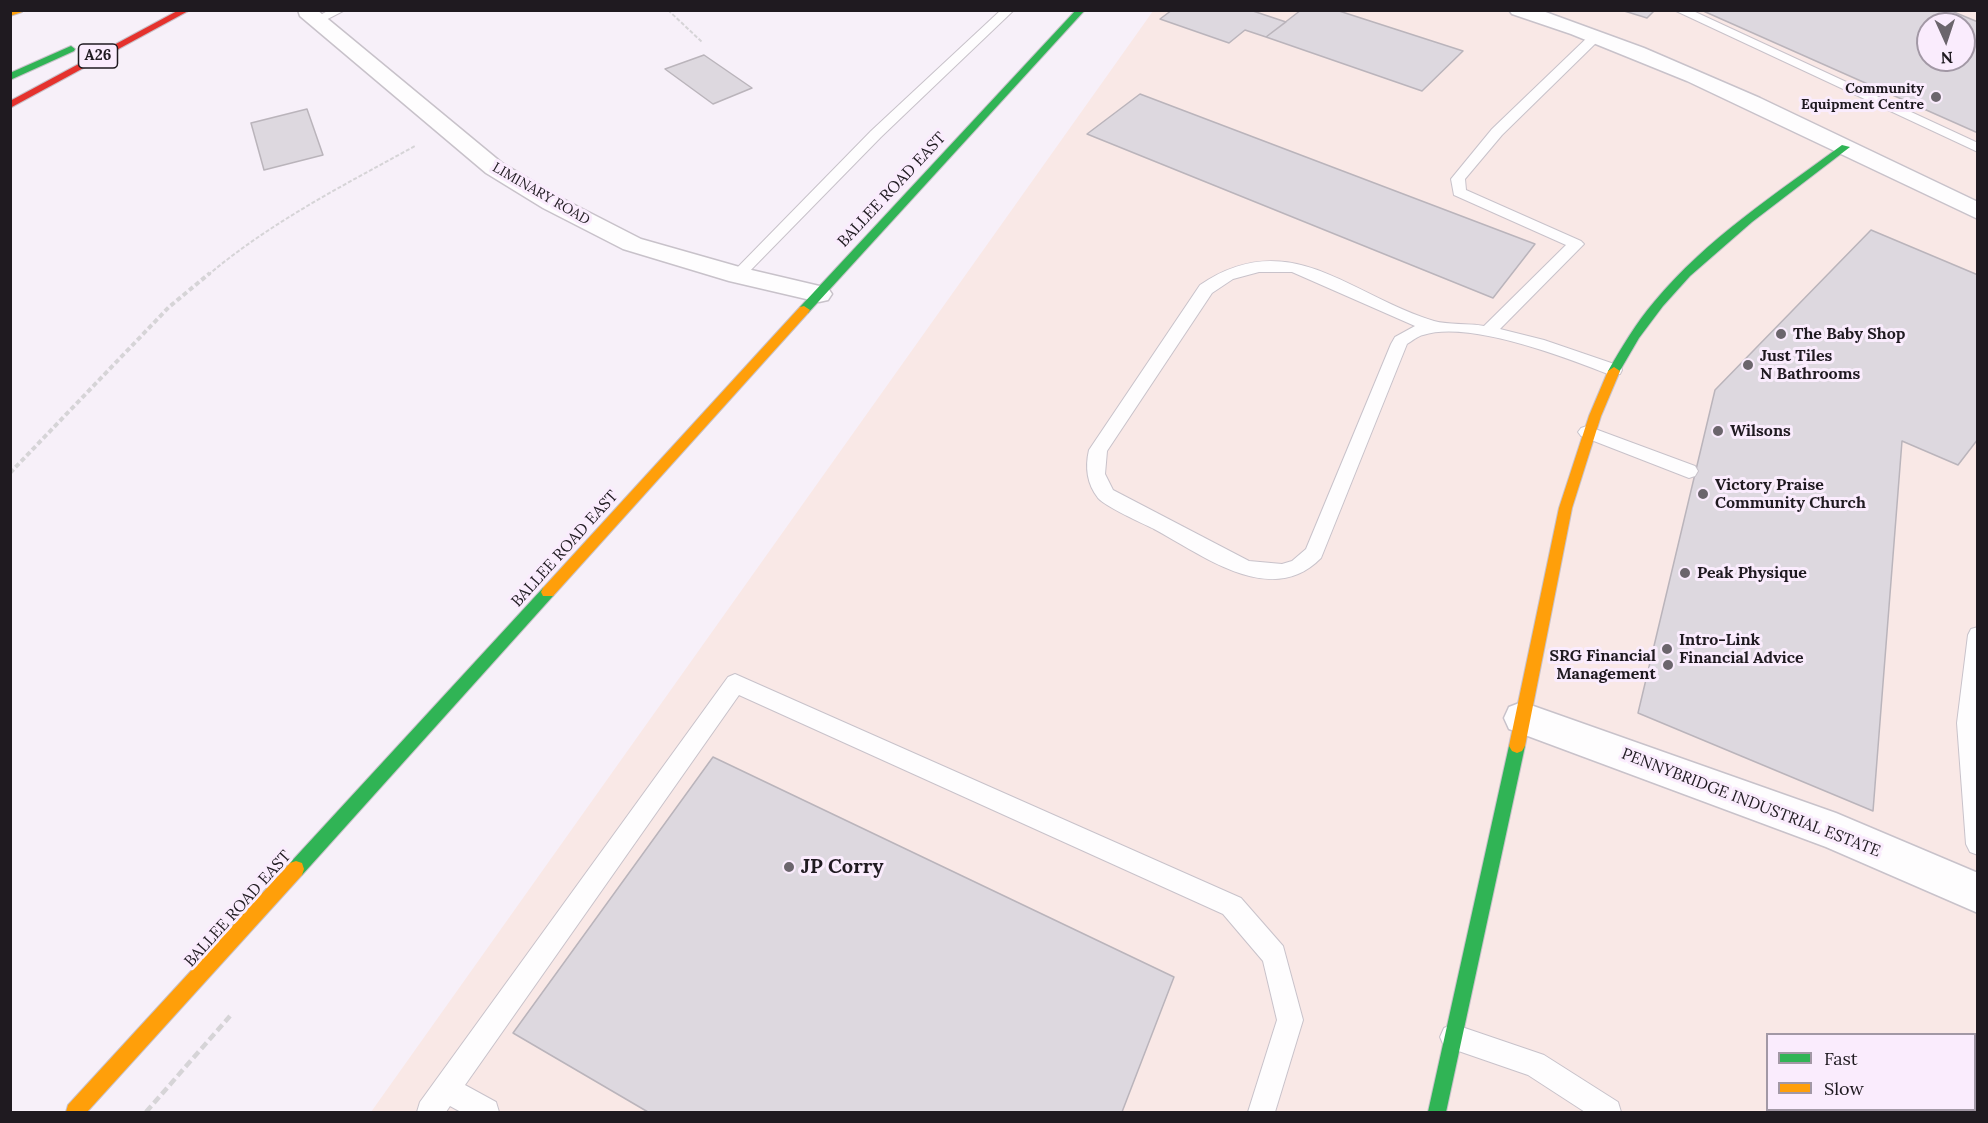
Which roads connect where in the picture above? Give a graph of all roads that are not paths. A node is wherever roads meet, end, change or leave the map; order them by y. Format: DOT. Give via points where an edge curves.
graph roads {
  1 [pos="18,10"];
  2 [pos="186,10"];
  3 [pos="1008,10"];
  4 [pos="1081,10"];
  5 [pos="1519,10"];
  6 [pos="1680,10"];
  7 [pos="10,14"];
  8 [pos="321,14"];
  9 [pos="1595,37"];
  10 [pos="84,43"];
  11 [pos="10,77"];
  12 [pos="10,105"];
  13 [pos="1845,147"];
  14 [pos="1977,148"];
  15 [pos="1975,209"];
  16 [pos="738,274"];
  17 [pos="819,294"];
  18 [pos="1435,328"];
  19 [pos="1488,331"];
  20 [pos="1614,370"];
  21 [pos="1587,432"];
  22 [pos="1689,471"];
  23 [pos="1977,635"];
  24 [pos="1522,718"];
  25 [pos="1977,844"];
  26 [pos="1977,893"];
  27 [pos="1453,1037"];
  28 [pos="447,1089"];
  29 [pos="75,1113"];
  30 [pos="430,1113"];
  31 [pos="486,1113"];
  32 [pos="1262,1113"];
  33 [pos="1437,1113"];
  34 [pos="1608,1113"];
  1 -- 7 [label="main road"];
  2 -- 12 [label="main road, A26"];
  3 -- 16 [label="lane" via="876,134"];
  4 -- 17 [label="main road, BALLEE ROAD EAST"];
  5 -- 9 [label="street"];
  6 -- 14 [label="lane"];
  8 -- 16 [label="street, LIMINARY ROAD" via="494,168 632,244"];
  9 -- 13 [label="street" via="1687,74"];
  9 -- 19 [label="lane" via="1497,132 1458,179 1459,192 1576,244"];
  10 -- 11 [label="main road"];
  13 -- 15 [label="street"];
  13 -- 20 [label="main road" via="1720,243 1680,279"];
  16 -- 17 [label="street, LIMINARY ROAD"];
  17 -- 29 [label="main road, BALLEE ROAD EAST"];
  18 -- 18 [label="lane" via="1402,340 1314,553 1303,566 1288,572 1245,568 1106,495 1096,480 1098,450 1206,289 1223,276 1250,267 1295,267"];
  18 -- 19 [label="lane"];
  19 -- 20 [label="lane" via="1565,351"];
  20 -- 21 [label="main road"];
  21 -- 22 [label="lane"];
  21 -- 24 [label="main road" via="1559,535"];
  23 -- 25 [label="lane" via="1968,723"];
  24 -- 26 [label="street, PENNYBRIDGE INDUSTRIAL ESTATE" via="1836,832"];
  24 -- 27 [label="main road"];
  27 -- 33 [label="main road"];
  27 -- 34 [label="lane" via="1535,1064"];
  28 -- 30 [label="lane"];
  28 -- 31 [label="lane"];
  28 -- 32 [label="lane" via="735,683 1232,906 1274,955 1290,1020"];
}
